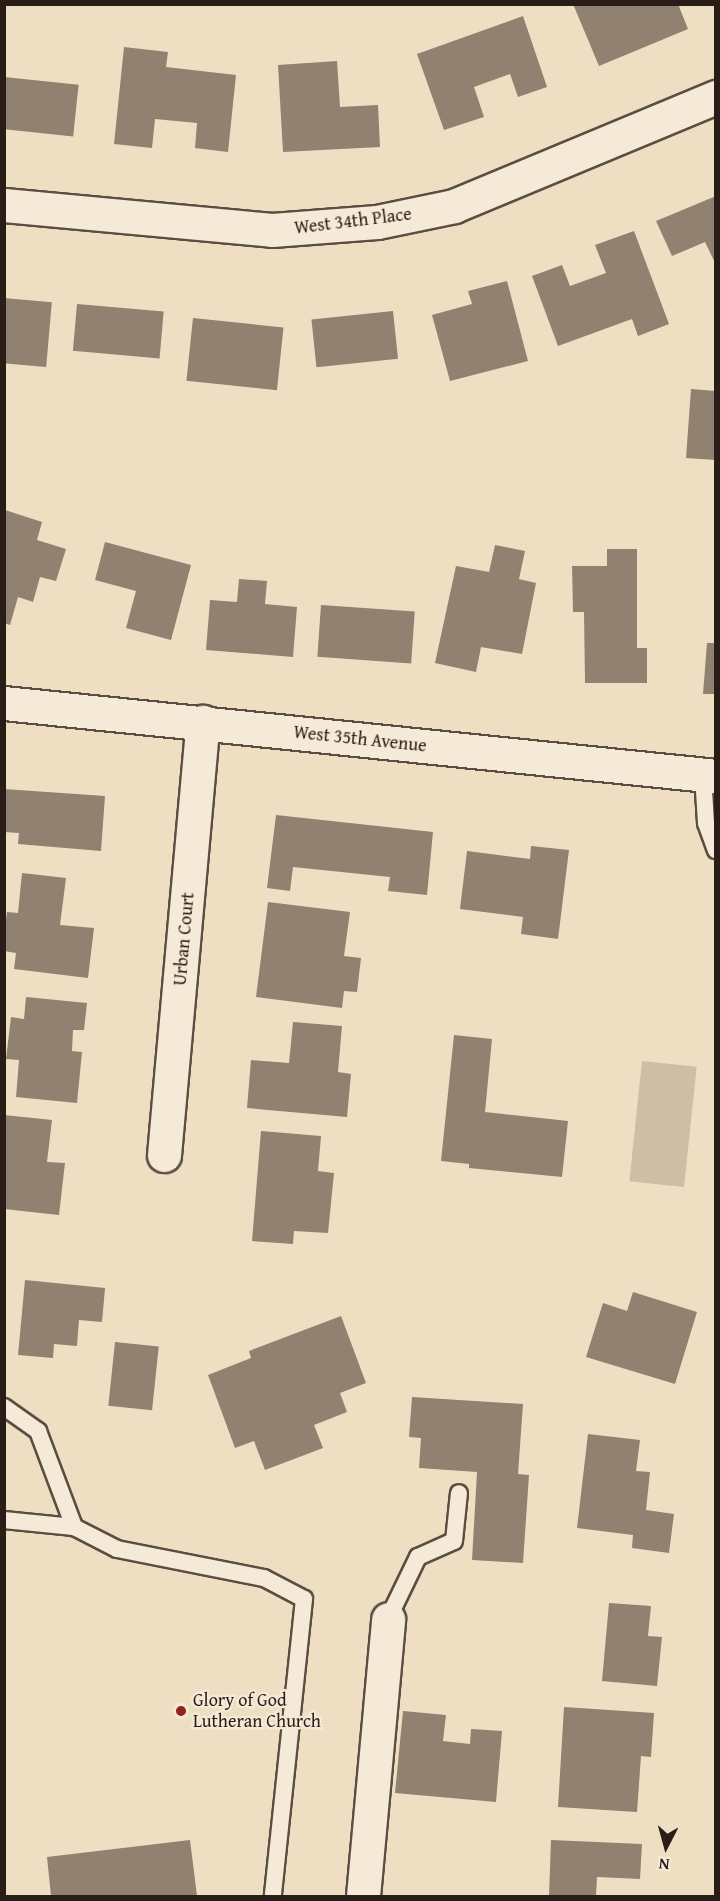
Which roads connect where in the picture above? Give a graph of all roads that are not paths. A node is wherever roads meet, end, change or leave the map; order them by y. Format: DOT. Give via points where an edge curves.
graph roads {
  1 [pos="716,97"];
  2 [pos="4,205"];
  3 [pos="4,703"];
  4 [pos="203,722"];
  5 [pos="709,775"];
  6 [pos="716,850"];
  7 [pos="164,1155"];
  8 [pos="4,1407"];
  9 [pos="459,1493"];
  10 [pos="4,1520"];
  11 [pos="74,1527"];
  12 [pos="388,1619"];
  13 [pos="273,1896"];
  14 [pos="363,1896"];
  1 -- 2 [label="street, West 34th Place" via="454,206 377,222 272,230"];
  3 -- 4 [label="street, West 35th Avenue"];
  4 -- 5 [label="street, West 35th Avenue"];
  4 -- 7 [label="street, Urban Court"];
  5 -- 6 [label="lane" via="706,823"];
  8 -- 11 [label="lane" via="38,1431"];
  9 -- 12 [label="lane" via="454,1541 417,1557"];
  10 -- 11 [label="lane"];
  11 -- 13 [label="lane" via="117,1549 264,1578 304,1599"];
  12 -- 14 [label="street"];
}
